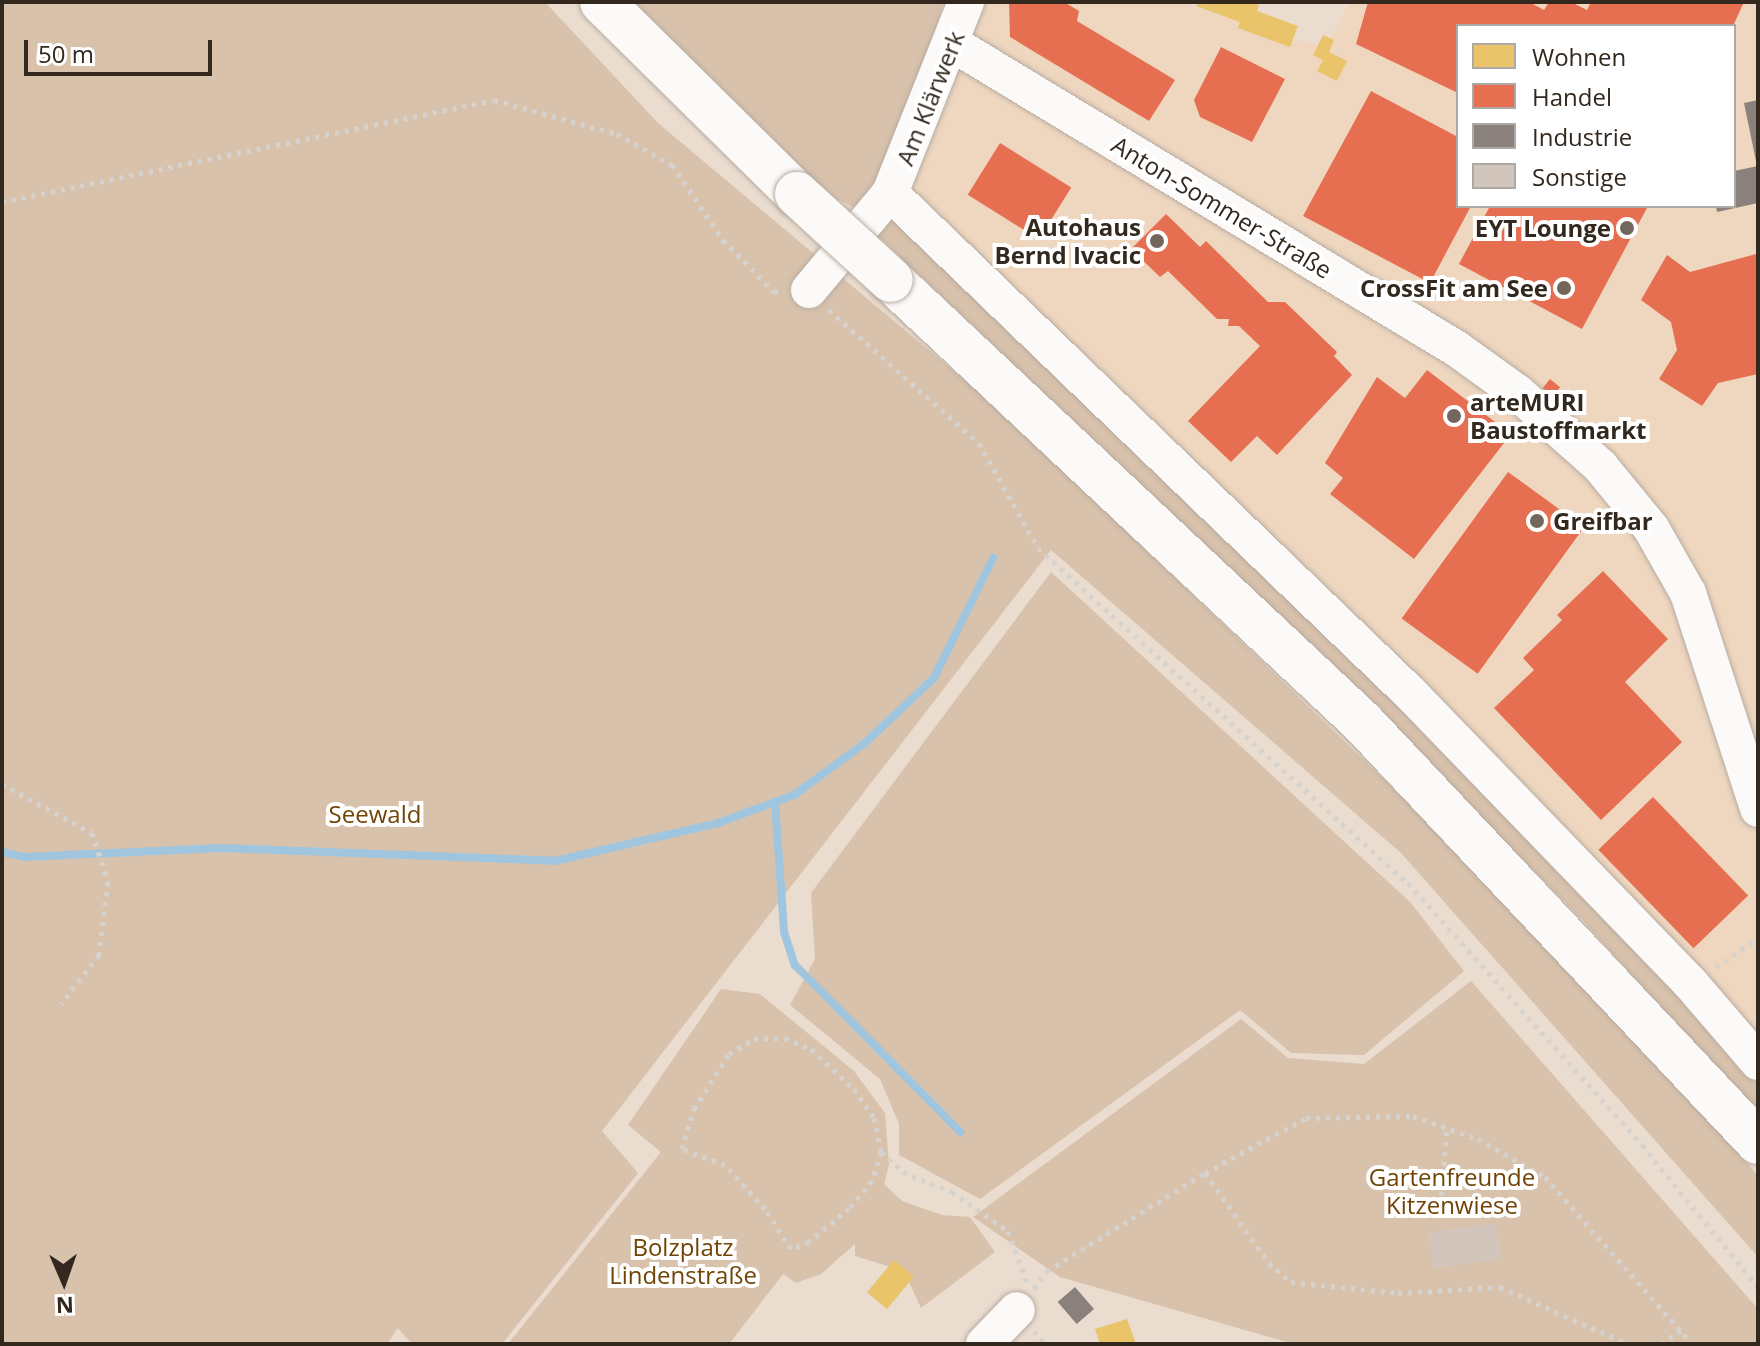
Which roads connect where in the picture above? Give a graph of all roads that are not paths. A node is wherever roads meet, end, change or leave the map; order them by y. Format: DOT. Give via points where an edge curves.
graph roads {
  1 [pos="602,2"];
  2 [pos="966,2"];
  3 [pos="953,44"];
  4 [pos="890,193"];
  5 [pos="809,290"];
  6 [pos="1758,809"];
  7 [pos="1758,1062"];
  8 [pos="1758,1142"];
  9 [pos="1017,1310"];
  10 [pos="984,1344"];
  1 -- 8 [label="main road, bridge" via="797,194 1363,723"];
  2 -- 3 [label="street, Am Klärwerk"];
  3 -- 4 [label="street, Am Klärwerk"];
  3 -- 6 [label="street, Anton-Sommer-Straße" via="1457,349 1535,407 1600,466 1651,528 1688,593"];
  4 -- 5 [label="street, Am Klärwerk"];
  4 -- 7 [label="street" via="1411,694 1691,984"];
  9 -- 10 [label="street"];
}
